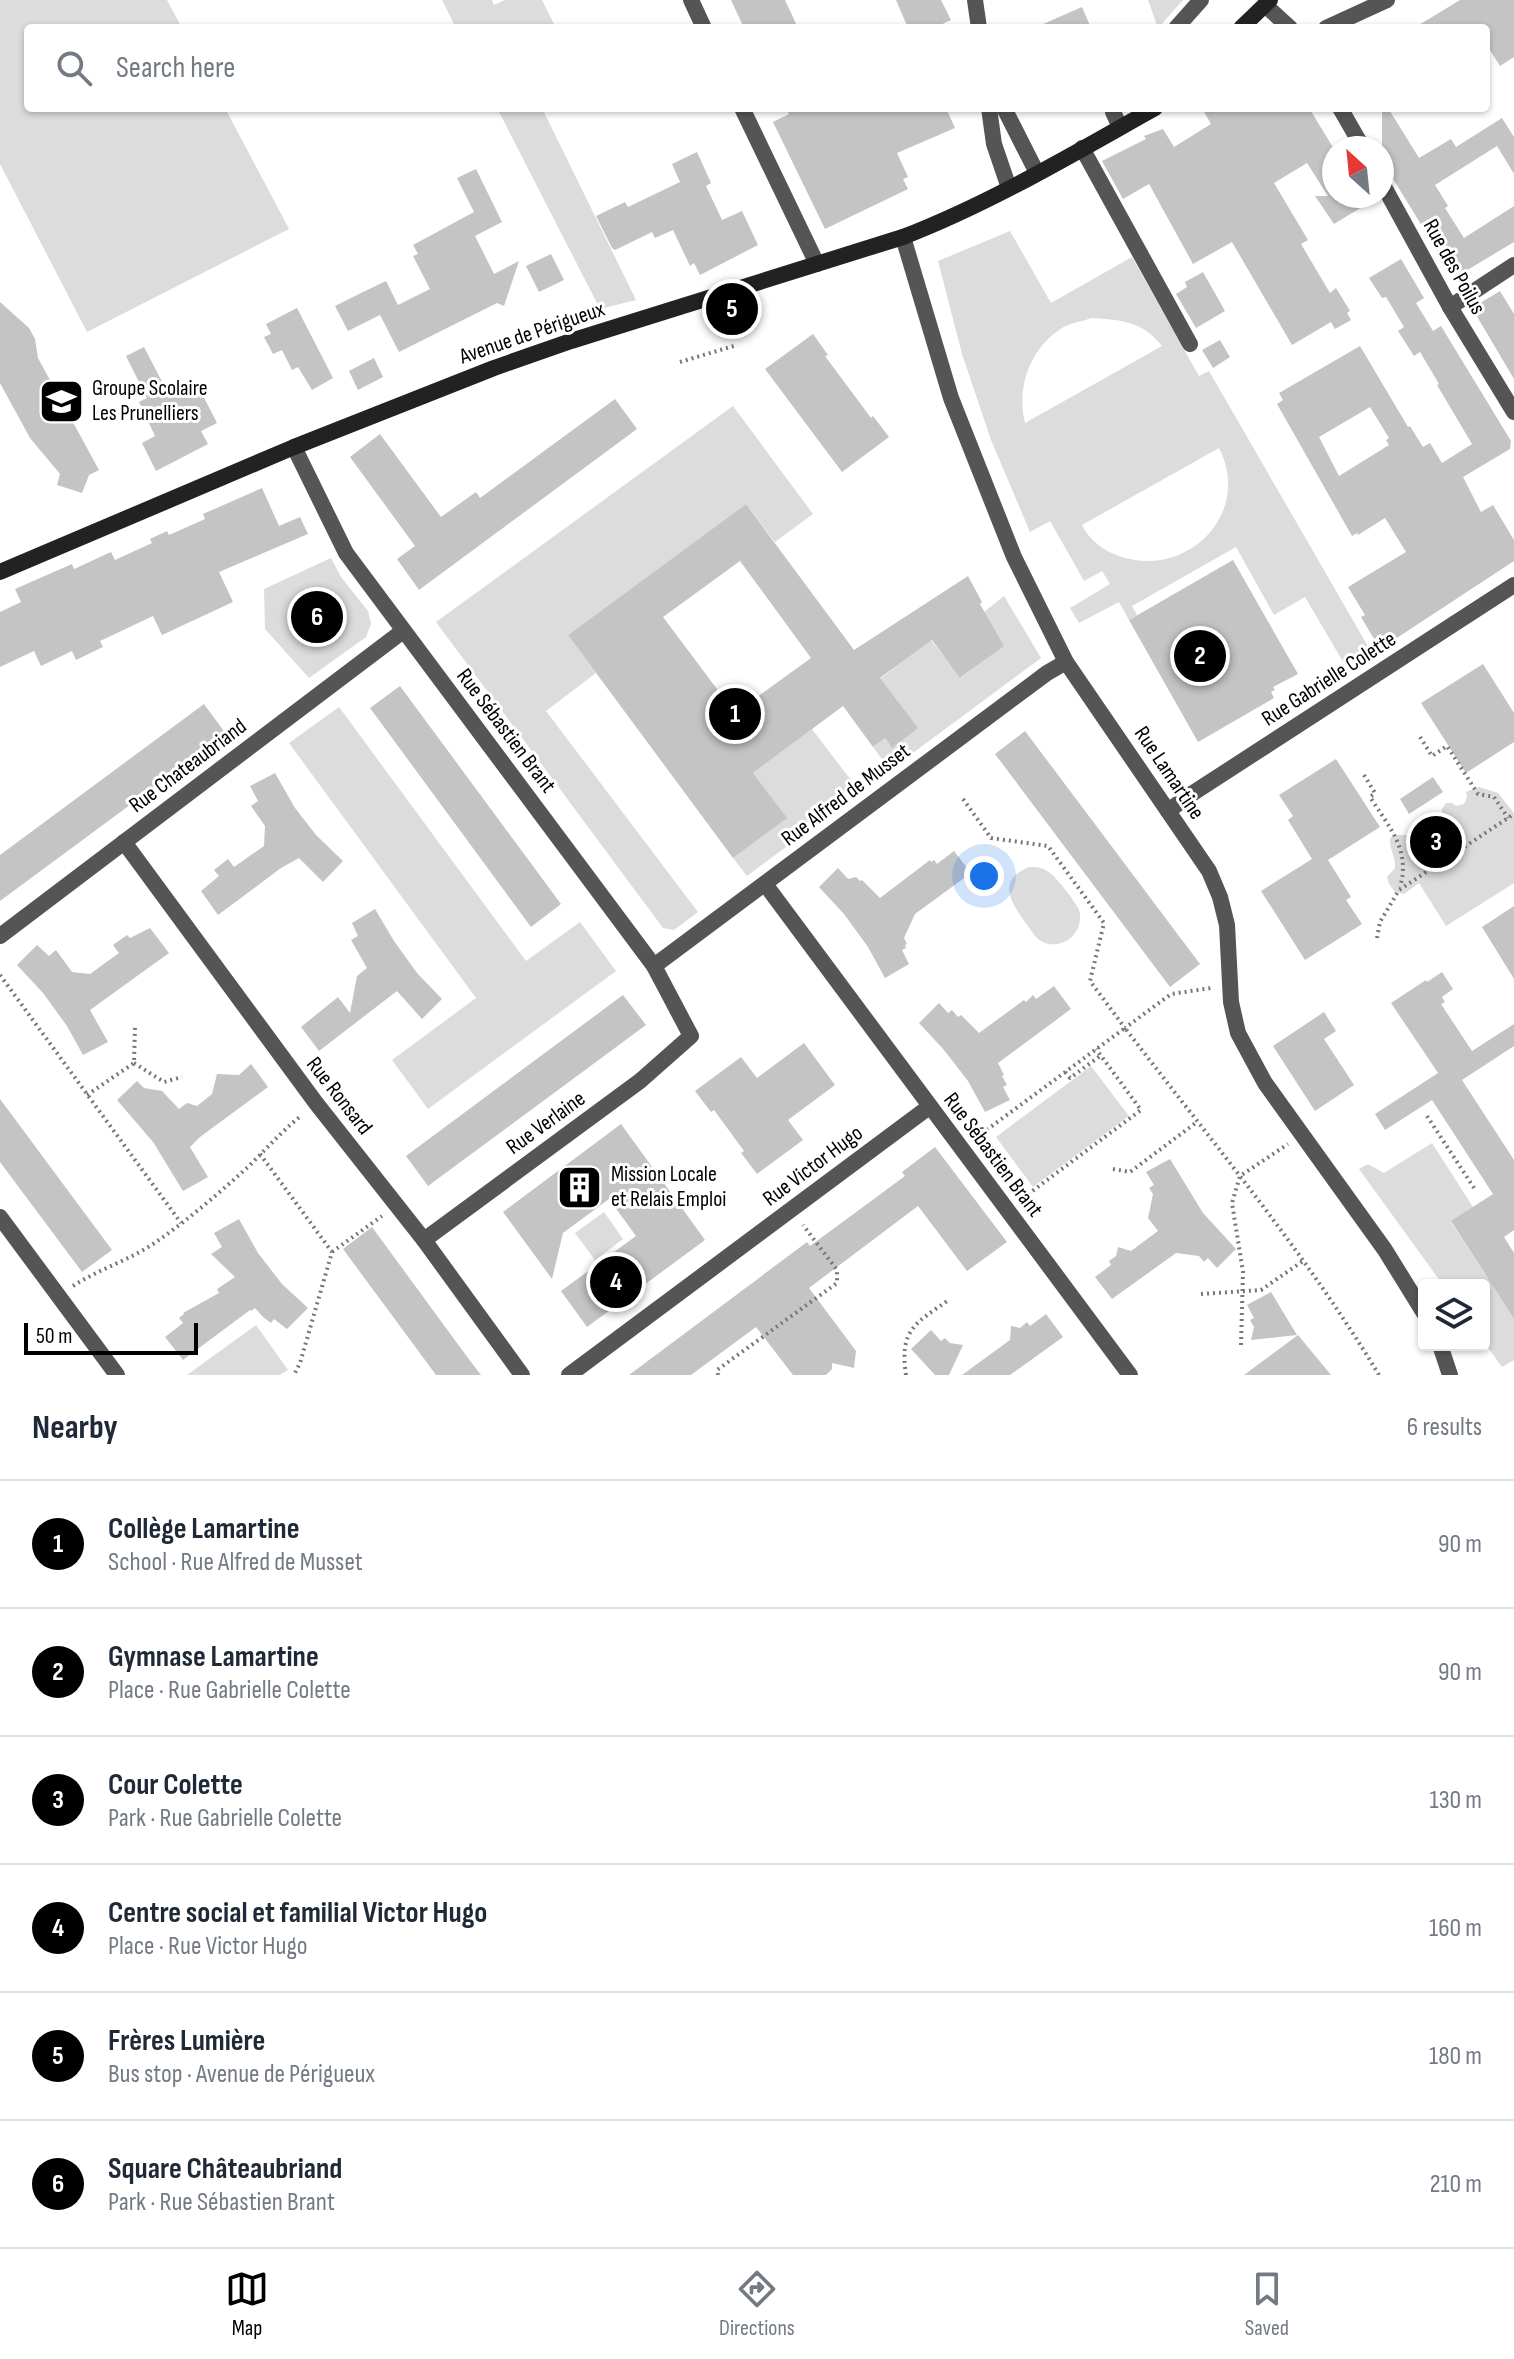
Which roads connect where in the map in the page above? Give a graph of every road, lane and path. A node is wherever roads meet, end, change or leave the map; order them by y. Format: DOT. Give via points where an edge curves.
graph roads {
  1 [pos="691,0"];
  2 [pos="975,0"];
  3 [pos="1201,0"];
  4 [pos="1387,0"];
  5 [pos="1268,2"];
  6 [pos="702,24"];
  7 [pos="978,24"];
  8 [pos="1180,24"];
  9 [pos="1245,24"];
  10 [pos="1287,24"];
  11 [pos="1335,24"];
  12 [pos="744,112"];
  13 [pos="990,112"];
  14 [pos="1006,112"];
  15 [pos="1113,112"];
  16 [pos="1148,112"];
  17 [pos="1342,112"];
  18 [pos="1120,127"];
  19 [pos="1356,136"];
  20 [pos="1082,148"];
  21 [pos="1037,173"];
  22 [pos="1009,188"];
  23 [pos="1394,205"];
  24 [pos="903,237"];
  25 [pos="817,264"];
  26 [pos="1514,265"];
  27 [pos="1450,307"];
  28 [pos="1190,344"];
  29 [pos="737,345"];
  30 [pos="680,362"];
  31 [pos="1514,412"];
  32 [pos="294,447"];
  33 [pos="0,572"];
  34 [pos="1514,585"];
  35 [pos="403,631"];
  36 [pos="1066,662"];
  37 [pos="1420,737"];
  38 [pos="1364,775"];
  39 [pos="963,799"];
  40 [pos="1168,811"];
  41 [pos="1514,814"];
  42 [pos="1508,818"];
  43 [pos="124,842"];
  44 [pos="765,884"];
  45 [pos="1399,890"];
  46 [pos="0,936"];
  47 [pos="1377,938"];
  48 [pos="654,966"];
  49 [pos="0,975"];
  50 [pos="1230,985"];
  51 [pos="135,1025"];
  52 [pos="1125,1028"];
  53 [pos="691,1036"];
  54 [pos="1096,1049"];
  55 [pos="1100,1056"];
  56 [pos="134,1063"];
  57 [pos="1065,1072"];
  58 [pos="182,1077"];
  59 [pos="87,1095"];
  60 [pos="316,1103"];
  61 [pos="929,1107"];
  62 [pos="1427,1116"];
  63 [pos="1197,1122"];
  64 [pos="1303,1134"];
  65 [pos="977,1137"];
  66 [pos="260,1154"];
  67 [pos="1113,1169"];
  68 [pos="1240,1176"];
  69 [pos="1476,1191"];
  70 [pos="1023,1198"];
  71 [pos="397,1205"];
  72 [pos="792,1209"];
  73 [pos="0,1217"];
  74 [pos="181,1223"];
  75 [pos="424,1240"];
  76 [pos="332,1252"];
  77 [pos="1303,1261"];
  78 [pos="1241,1292"];
  79 [pos="1201,1294"];
  80 [pos="58,1296"];
  81 [pos="950,1299"];
  82 [pos="1418,1303"];
  83 [pos="1241,1345"];
  84 [pos="1442,1351"];
  85 [pos="117,1375"];
  86 [pos="294,1375"];
  87 [pos="522,1375"];
  88 [pos="569,1375"];
  89 [pos="718,1375"];
  90 [pos="906,1375"];
  91 [pos="1130,1375"];
  92 [pos="1379,1375"];
  93 [pos="1450,1375"];
  1 -- 6 [label="street"];
  2 -- 7 [label="street"];
  3 -- 8 [label="street"];
  4 -- 11 [label="street"];
  5 -- 9 [label="street"];
  5 -- 10 [label="street"];
  12 -- 25 [label="street"];
  13 -- 22 [label="street"];
  14 -- 21 [label="street"];
  15 -- 18 [label="street"];
  16 -- 18 [label="street, Avenue de Périgueux"];
  17 -- 19 [label="street"];
  18 -- 20 [label="street, Avenue de Périgueux"];
  20 -- 21 [label="street, Avenue de Périgueux"];
  20 -- 28 [label="street"];
  21 -- 22 [label="street, Avenue de Périgueux"];
  22 -- 24 [label="street, Avenue de Périgueux"];
  23 -- 27 [label="street, Rue des Poilus"];
  24 -- 25 [label="street, Avenue de Périgueux"];
  24 -- 36 [label="street, Rue Lamartine" via="953,402 1014,557"];
  25 -- 32 [label="street, Avenue de Périgueux" via="571,341"];
  26 -- 27 [label="street"];
  27 -- 31 [label="street, Rue des Poilus"];
  29 -- 30 [label="path"];
  32 -- 33 [label="street, Avenue de Périgueux"];
  32 -- 35 [label="street, Rue Sébastien Brant" via="346,553"];
  34 -- 40 [label="street, Rue Gabrielle Colette"];
  35 -- 43 [label="street, Rue Chateaubriand"];
  35 -- 48 [label="street, Rue Sébastien Brant"];
  36 -- 40 [label="street, Rue Lamartine"];
  36 -- 44 [label="street, Rue Alfred de Musset"];
  37 -- 42 [label="path" via="1432,756 1447,746 1478,794 1494,797"];
  38 -- 45 [label="path" via="1375,793 1370,797 1399,842 1405,871"];
  39 -- 52 [label="path" via="991,838 1048,846 1095,910 1104,923 1090,981"];
  40 -- 50 [label="street, Rue Lamartine" via="1209,871 1220,897"];
  41 -- 42 [label="path"];
  42 -- 45 [label="path"];
  43 -- 46 [label="street, Rue Chateaubriand"];
  43 -- 60 [label="street, Rue Ronsard"];
  44 -- 48 [label="street, Rue Alfred de Musset"];
  44 -- 61 [label="street, Rue Sébastien Brant"];
  45 -- 47 [label="path"];
  48 -- 53 [label="street, Rue Sébastien Brant"];
  49 -- 59 [label="path"];
  50 -- 52 [label="path" via="1171,994"];
  50 -- 64 [label="street, Rue Lamartine" via="1238,1033 1265,1083"];
  51 -- 56 [label="path"];
  52 -- 54 [label="path"];
  52 -- 63 [label="path"];
  53 -- 75 [label="street, Rue Verlaine" via="640,1081"];
  54 -- 55 [label="path"];
  54 -- 57 [label="path"];
  55 -- 57 [label="path" via="1070,1078"];
  55 -- 70 [label="path" via="1141,1110"];
  56 -- 58 [label="path" via="164,1082"];
  56 -- 59 [label="path"];
  57 -- 65 [label="path"];
  59 -- 74 [label="path"];
  60 -- 66 [label="path"];
  60 -- 71 [label="street, Rue Ronsard"];
  61 -- 72 [label="street, Rue Victor Hugo"];
  61 -- 91 [label="street, Rue Sébastien Brant"];
  62 -- 69 [label="path"];
  63 -- 67 [label="path" via="1130,1172"];
  63 -- 68 [label="path"];
  64 -- 68 [label="path"];
  64 -- 82 [label="street, Rue Lamartine"];
  66 -- 74 [label="path"];
  66 -- 76 [label="path"];
  68 -- 77 [label="path"];
  68 -- 78 [label="path" via="1232,1203 1243,1272"];
  71 -- 75 [label="street, Rue Ronsard"];
  71 -- 76 [label="path"];
  72 -- 88 [label="street, Rue Victor Hugo"];
  72 -- 89 [label="path" via="837,1270 837,1283 717,1370"];
  73 -- 80 [label="street"];
  74 -- 80 [label="path"];
  75 -- 87 [label="street, Rue Ronsard"];
  76 -- 86 [label="path"];
  77 -- 78 [label="path" via="1261,1290"];
  77 -- 92 [label="path"];
  78 -- 79 [label="path"];
  78 -- 83 [label="path"];
  80 -- 85 [label="street"];
  81 -- 90 [label="path" via="914,1324 902,1352"];
  84 -- 93 [label="street"];
}
